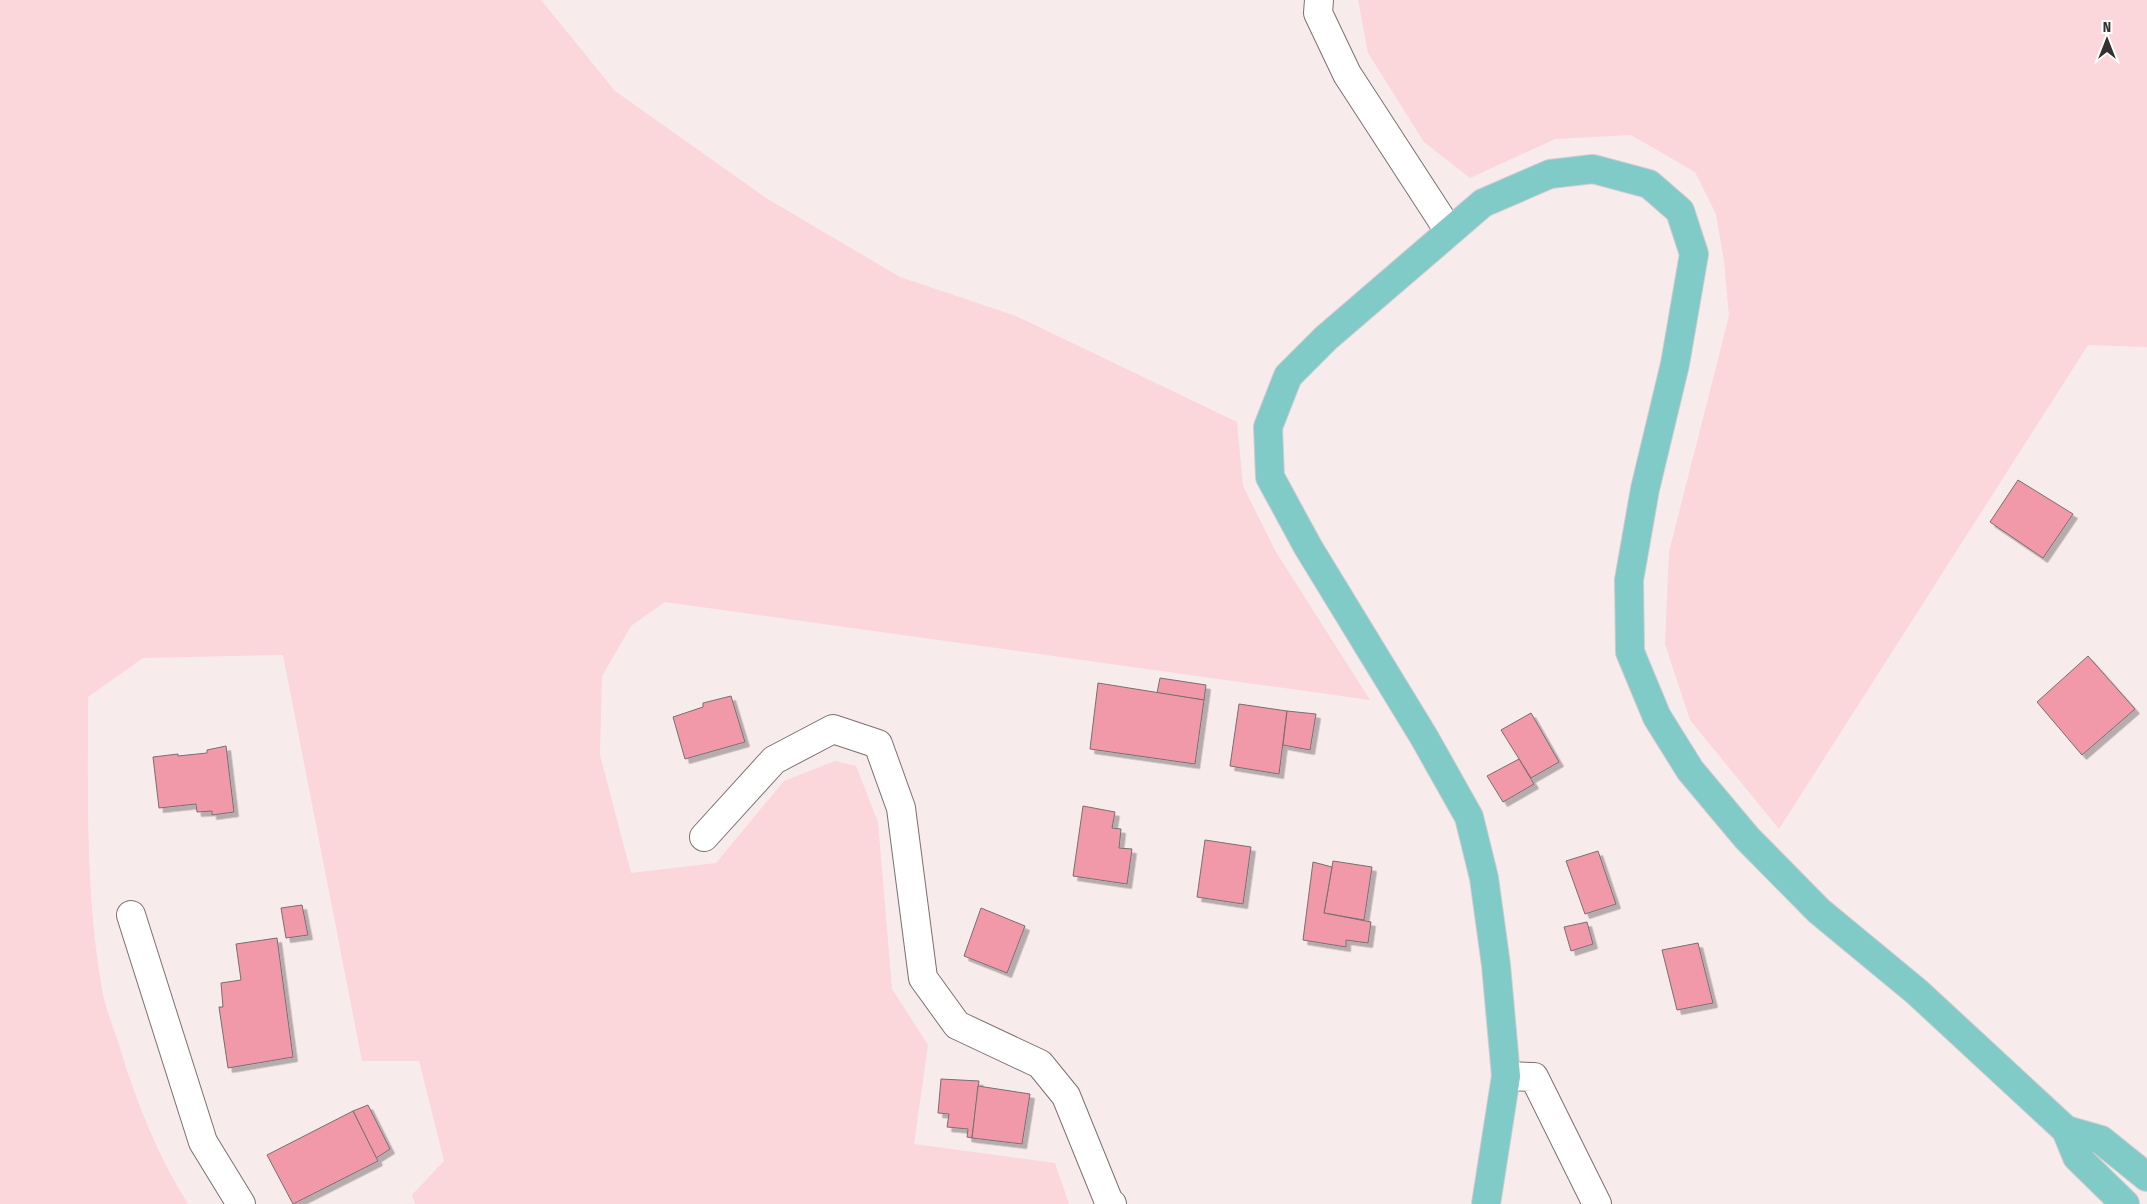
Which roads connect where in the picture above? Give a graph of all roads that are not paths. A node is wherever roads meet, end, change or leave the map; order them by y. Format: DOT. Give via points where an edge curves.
graph roads {
  1 [pos="1319,0"];
  2 [pos="1450,231"];
  3 [pos="704,837"];
  4 [pos="131,915"];
  5 [pos="1506,1076"];
  6 [pos="2066,1130"];
  7 [pos="2147,1177"];
  8 [pos="241,1204"];
  9 [pos="1112,1204"];
  10 [pos="1486,1204"];
  11 [pos="1597,1204"];
  12 [pos="2125,1204"];
  1 -- 2 [label="street" via="1318,13 1347,74"];
  2 -- 5 [label="main road" via="1326,338 1288,376 1268,427 1270,477 1308,547 1469,817 1484,878"];
  2 -- 6 [label="main road" via="1492,199 1550,174 1593,169 1649,184 1680,211 1694,254 1675,364 1629,580 1630,652 1657,717 1690,770 1747,838 1818,911 1917,992"];
  3 -- 9 [label="street" via="774,760 833,729 878,744 901,808 923,978 957,1025 1040,1064 1066,1096"];
  4 -- 8 [label="street" via="203,1142"];
  5 -- 10 [label="main road"];
  5 -- 11 [label="street" via="1534,1077"];
  6 -- 7 [label="main road" via="2101,1140"];
  6 -- 12 [label="main road" via="2078,1157"];
}
